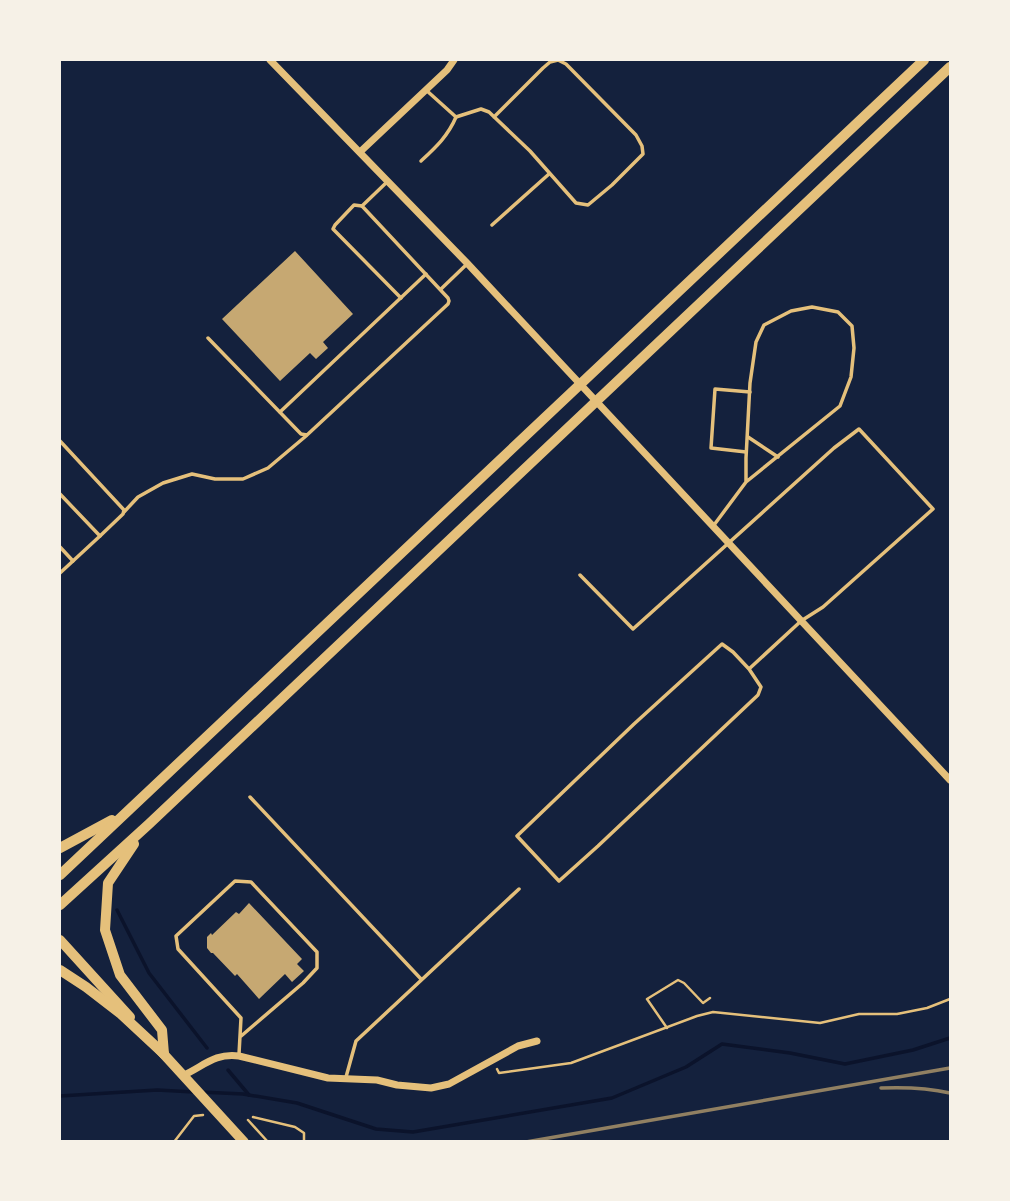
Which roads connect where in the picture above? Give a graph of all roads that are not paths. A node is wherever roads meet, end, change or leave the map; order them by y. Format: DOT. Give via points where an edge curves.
graph roads {
  1 [pos="270,60"];
  2 [pos="454,60"];
  3 [pos="558,60"];
  4 [pos="924,60"];
  5 [pos="950,67"];
  6 [pos="426,90"];
  7 [pos="456,117"];
  8 [pos="494,117"];
  9 [pos="360,152"];
  10 [pos="421,161"];
  11 [pos="549,174"];
  12 [pos="388,181"];
  13 [pos="362,206"];
  14 [pos="492,225"];
  15 [pos="467,264"];
  16 [pos="426,274"];
  17 [pos="440,289"];
  18 [pos="401,298"];
  19 [pos="208,338"];
  20 [pos="579,384"];
  21 [pos="750,392"];
  22 [pos="595,401"];
  23 [pos="280,412"];
  24 [pos="307,435"];
  25 [pos="747,436"];
  26 [pos="60,441"];
  27 [pos="746,452"];
  28 [pos="778,457"];
  29 [pos="746,482"];
  30 [pos="60,494"];
  31 [pos="124,512"];
  32 [pos="712,526"];
  33 [pos="100,536"];
  34 [pos="727,542"];
  35 [pos="60,547"];
  36 [pos="73,561"];
  37 [pos="60,573"];
  38 [pos="580,575"];
  39 [pos="801,621"];
  40 [pos="749,669"];
  41 [pos="950,780"];
  42 [pos="250,797"];
  43 [pos="127,812"];
  44 [pos="149,824"];
  45 [pos="60,848"];
  46 [pos="60,875"];
  47 [pos="519,889"];
  48 [pos="60,905"];
  49 [pos="60,940"];
  50 [pos="60,970"];
  51 [pos="421,979"];
  52 [pos="240,1037"];
  53 [pos="537,1041"];
  54 [pos="164,1054"];
  55 [pos="239,1056"];
  56 [pos="186,1077"];
  57 [pos="345,1079"];
  58 [pos="242,1140"];
  1 -- 9 [label="street"];
  2 -- 6 [label="street"];
  3 -- 8 [label="lane" via="543,68"];
  3 -- 11 [label="lane" via="636,135 643,154 588,205 576,203"];
  4 -- 20 [label="main road"];
  5 -- 22 [label="main road"];
  6 -- 7 [label="lane"];
  6 -- 9 [label="street"];
  7 -- 8 [label="lane" via="481,109"];
  7 -- 10 [label="lane" via="443,141"];
  8 -- 11 [label="lane"];
  9 -- 12 [label="street"];
  11 -- 14 [label="lane"];
  12 -- 13 [label="lane"];
  12 -- 15 [label="street"];
  13 -- 16 [label="lane"];
  13 -- 18 [label="lane" via="355,205 334,229"];
  15 -- 17 [label="lane"];
  15 -- 20 [label="street"];
  16 -- 17 [label="lane"];
  16 -- 18 [label="lane"];
  17 -- 24 [label="lane" via="448,304"];
  18 -- 23 [label="lane"];
  19 -- 23 [label="lane"];
  20 -- 22 [label="street"];
  20 -- 43 [label="main road"];
  21 -- 25 [label="lane"];
  21 -- 27 [label="lane" via="715,388 710,448"];
  21 -- 28 [label="lane" via="756,342 764,324 812,307 838,312 852,326 851,377 840,406"];
  22 -- 32 [label="street"];
  22 -- 44 [label="main road"];
  23 -- 24 [label="lane"];
  24 -- 31 [label="lane" via="268,468 243,479 192,474 146,492"];
  25 -- 27 [label="lane"];
  25 -- 28 [label="lane"];
  26 -- 31 [label="lane"];
  27 -- 29 [label="lane"];
  28 -- 29 [label="lane"];
  29 -- 32 [label="lane"];
  30 -- 33 [label="lane"];
  31 -- 33 [label="lane"];
  32 -- 34 [label="street"];
  33 -- 36 [label="lane"];
  34 -- 38 [label="lane" via="633,629"];
  34 -- 39 [label="street"];
  34 -- 39 [label="lane" via="859,429 933,509"];
  35 -- 36 [label="lane"];
  36 -- 37 [label="lane"];
  39 -- 40 [label="lane"];
  39 -- 41 [label="street"];
  40 -- 40 [label="lane" via="761,687 758,695 559,880 517,835 722,645"];
  42 -- 51 [label="lane"];
  43 -- 45 [label="main road"];
  43 -- 46 [label="main road"];
  44 -- 48 [label="main road"];
  44 -- 54 [label="main road" via="108,883 105,930 120,975 162,1030"];
  47 -- 51 [label="lane"];
  49 -- 54 [label="main road"];
  50 -- 54 [label="main road" via="121,1014"];
  51 -- 57 [label="lane" via="356,1041"];
  52 -- 52 [label="lane" via="241,1018 178,949 176,936 235,881 251,883 317,952 317,968"];
  52 -- 55 [label="lane"];
  53 -- 57 [label="street" via="518,1046 449,1084 431,1088"];
  54 -- 56 [label="main road"];
  55 -- 56 [label="street" via="213,1059"];
  55 -- 57 [label="street"];
  56 -- 58 [label="main road"];
}
